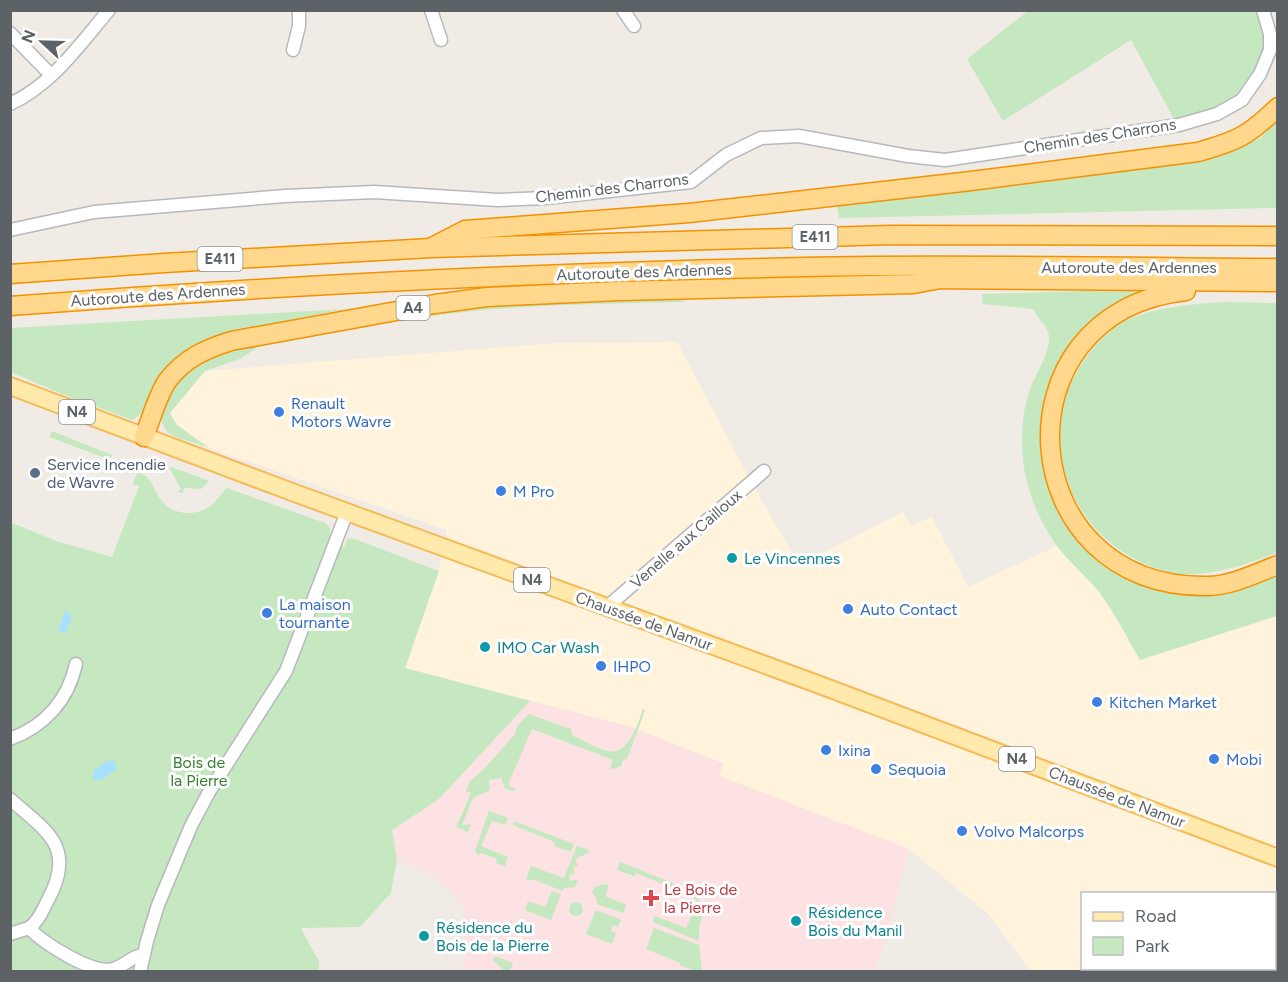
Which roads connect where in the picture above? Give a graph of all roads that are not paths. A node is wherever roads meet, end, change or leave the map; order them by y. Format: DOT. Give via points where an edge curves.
graph roads {
  1 [pos="110,10"];
  2 [pos="299,10"];
  3 [pos="431,10"];
  4 [pos="623,10"];
  5 [pos="1263,10"];
  6 [pos="634,26"];
  7 [pos="10,33"];
  8 [pos="441,40"];
  9 [pos="292,50"];
  10 [pos="51,75"];
  11 [pos="10,104"];
  12 [pos="1278,107"];
  13 [pos="10,230"];
  14 [pos="1278,236"];
  15 [pos="431,248"];
  16 [pos="1278,268"];
  17 [pos="610,272"];
  18 [pos="10,274"];
  19 [pos="940,279"];
  20 [pos="1278,282"];
  21 [pos="1278,290"];
  22 [pos="10,306"];
  23 [pos="10,386"];
  24 [pos="144,437"];
  25 [pos="765,471"];
  26 [pos="348,512"];
  27 [pos="1278,565"];
  28 [pos="607,607"];
  29 [pos="76,664"];
  30 [pos="10,739"];
  31 [pos="10,798"];
  32 [pos="1278,858"];
  33 [pos="29,928"];
  34 [pos="10,934"];
  35 [pos="143,955"];
  36 [pos="140,972"];
  1 -- 10 [label="street"];
  2 -- 9 [label="street"];
  3 -- 8 [label="street"];
  4 -- 6 [label="street"];
  5 -- 13 [label="street, Chemin des Charrons" via="1270,50 1260,74 1242,100 1217,114 1179,125 945,160 798,136 761,138 726,155 691,182 498,200 374,192 285,196 94,212"];
  7 -- 10 [label="street"];
  10 -- 11 [label="street"];
  12 -- 15 [label="highway" via="1238,139 1198,152 701,211 465,230"];
  14 -- 15 [label="highway, Autoroute des Ardennes / E411" via="891,235"];
  15 -- 18 [label="highway, Autoroute des Ardennes / E411"];
  16 -- 17 [label="highway, Autoroute des Ardennes / E411" via="894,266"];
  17 -- 19 [label="highway" via="654,284"];
  17 -- 22 [label="highway, Autoroute des Ardennes / E411" via="319,285"];
  19 -- 20 [label="highway"];
  19 -- 24 [label="highway, A4" via="914,284 487,297 231,340 203,350 166,381"];
  21 -- 27 [label="highway" via="1164,293 1120,311 1096,330 1063,375 1053,403 1049,437 1057,486 1073,521 1126,569 1180,585 1210,586"];
  23 -- 24 [label="main road, Chaussée de Namur / N4"];
  24 -- 26 [label="main road, Chaussée de Namur / N4"];
  25 -- 28 [label="street, Venelle aux Cailloux"];
  26 -- 28 [label="main road, Chaussée de Namur / N4"];
  26 -- 35 [label="street" via="286,671 204,800 158,905"];
  28 -- 32 [label="main road, Chaussée de Namur / N4"];
  29 -- 30 [label="street" via="72,681 57,707 41,722"];
  31 -- 33 [label="street" via="49,835 60,860 56,885 38,920"];
  33 -- 34 [label="street"];
  33 -- 35 [label="street" via="39,939 98,969 117,968"];
  35 -- 36 [label="street"];
}
